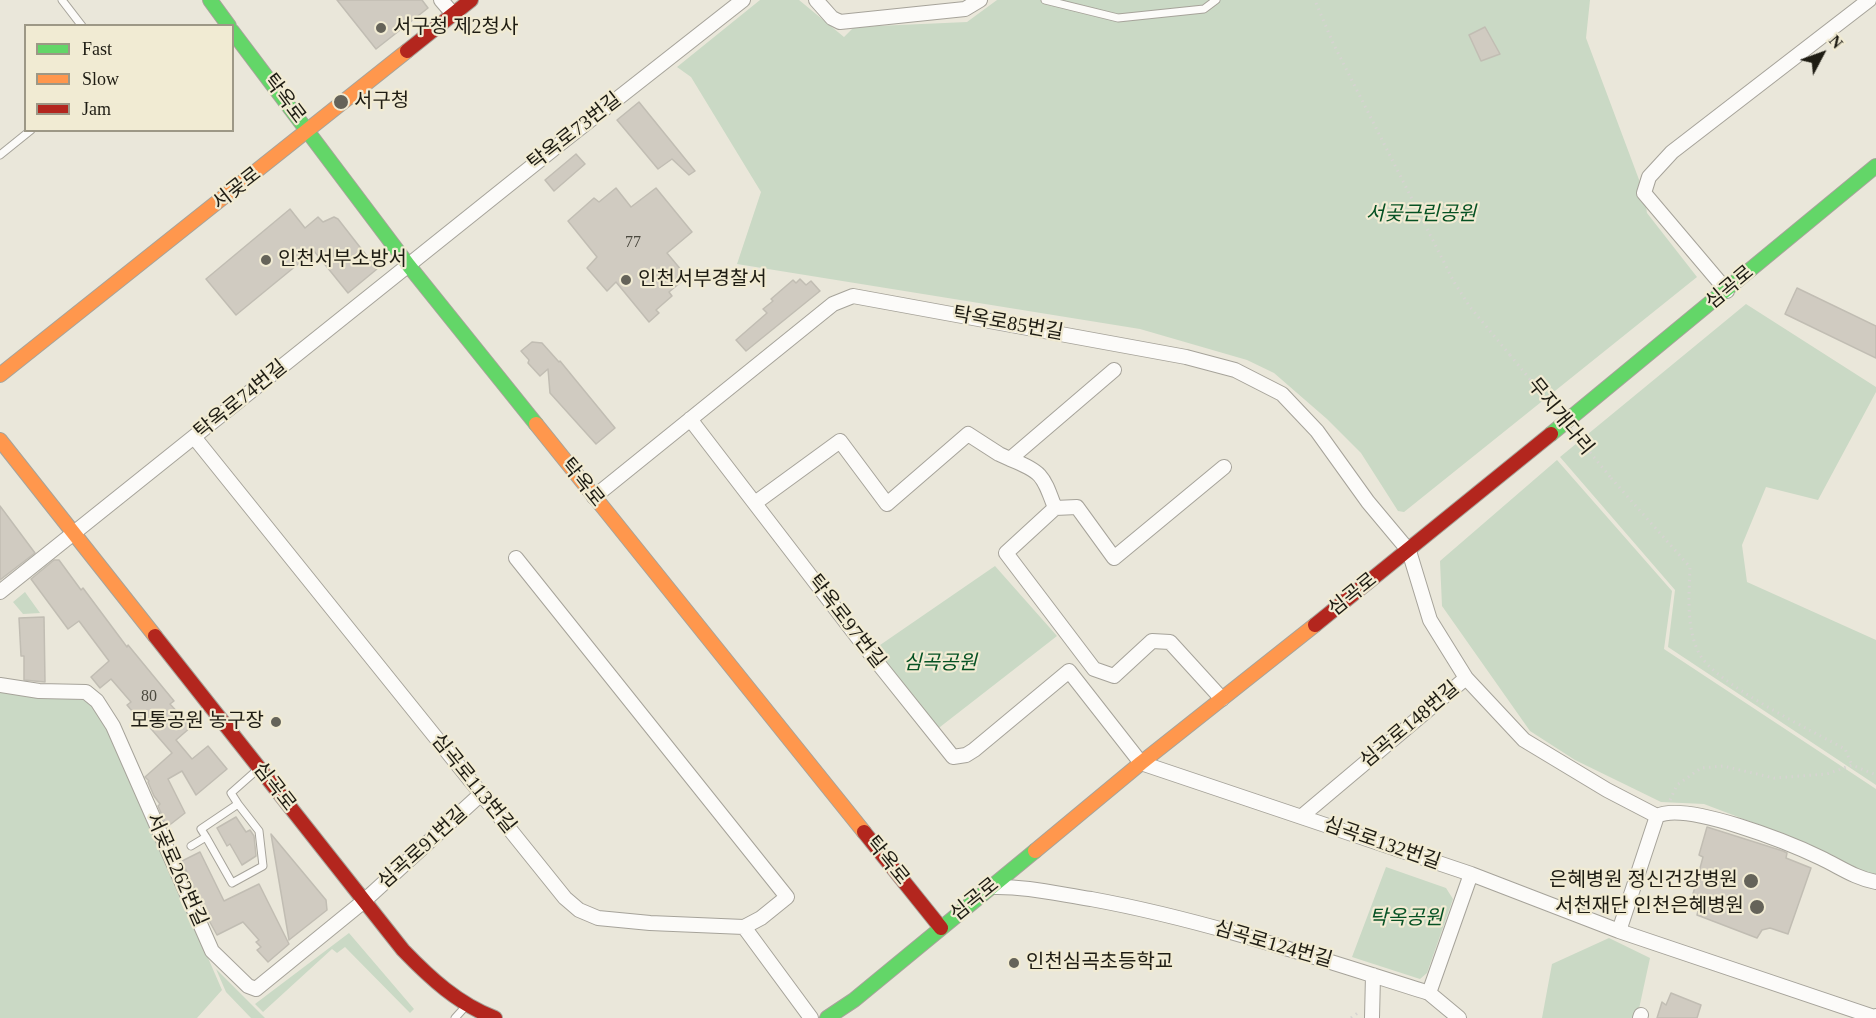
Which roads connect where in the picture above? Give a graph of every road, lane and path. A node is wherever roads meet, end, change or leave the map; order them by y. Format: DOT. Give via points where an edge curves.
graph roads {
  1 [pos="62,0"];
  2 [pos="210,0"];
  3 [pos="441,0"];
  4 [pos="471,0"];
  5 [pos="743,0"];
  6 [pos="816,0"];
  7 [pos="980,0"];
  8 [pos="1045,0"];
  9 [pos="1216,0"];
  10 [pos="1869,0"];
  11 [pos="1316,3"];
  12 [pos="453,14"];
  13 [pos="80,24"];
  14 [pos="228,24"];
  15 [pos="234,34"];
  16 [pos="29,132"];
  17 [pos="308,132"];
  18 [pos="0,155"];
  19 [pos="1876,166"];
  20 [pos="409,266"];
  21 [pos="1727,291"];
  22 [pos="1114,370"];
  23 [pos="0,375"];
  24 [pos="690,419"];
  25 [pos="194,437"];
  26 [pos="0,440"];
  27 [pos="1010,459"];
  28 [pos="1224,467"];
  29 [pos="594,497"];
  30 [pos="755,503"];
  31 [pos="1055,508"];
  32 [pos="74,533"];
  33 [pos="1409,550"];
  34 [pos="516,558"];
  35 [pos="0,592"];
  36 [pos="1466,678"];
  37 [pos="0,685"];
  38 [pos="1222,699"];
  39 [pos="1142,763"];
  40 [pos="1852,765"];
  41 [pos="259,768"];
  42 [pos="1876,775"];
  43 [pos="1677,785"];
  44 [pos="481,794"];
  45 [pos="238,804"];
  46 [pos="1302,816"];
  47 [pos="1657,816"];
  48 [pos="206,837"];
  49 [pos="191,846"];
  50 [pos="1471,874"];
  51 [pos="1876,882"];
  52 [pos="992,887"];
  53 [pos="364,901"];
  54 [pos="744,927"];
  55 [pos="941,928"];
  56 [pos="1619,931"];
  57 [pos="1373,975"];
  58 [pos="1429,993"];
  59 [pos="469,1011"];
  60 [pos="1875,1017"];
  61 [pos="455,1018"];
  62 [pos="495,1018"];
  63 [pos="811,1018"];
  64 [pos="827,1018"];
  65 [pos="1372,1018"];
  66 [pos="1459,1018"];
  1 -- 13 [label="lane"];
  2 -- 14 [label="street"];
  3 -- 12 [label="street"];
  4 -- 12 [label="street, 서곶로"];
  5 -- 20 [label="street, 탁옥로73번길"];
  6 -- 7 [label="street" via="840,22 965,9"];
  8 -- 9 [label="lane" via="1118,18 1204,9"];
  10 -- 21 [label="street" via="1672,152 1649,177 1644,194"];
  11 -- 40 [label="path, 무지개다리, bridge" via="1470,307 1690,567 1693,637 1700,655 1711,668 1752,697 1845,749"];
  12 -- 17 [label="street, 서곶로"];
  15 -- 17 [label="street, 탁옥로"];
  16 -- 18 [label="lane"];
  17 -- 20 [label="street, 탁옥로"];
  17 -- 23 [label="street, 서곶로"];
  19 -- 21 [label="street, 심곡로"];
  20 -- 25 [label="street, 탁옥로74번길"];
  20 -- 29 [label="street, 탁옥로"];
  21 -- 33 [label="street, 심곡로"];
  22 -- 27 [label="street"];
  24 -- 29 [label="street, 탁옥로85번길"];
  24 -- 30 [label="street, 탁옥로97번길"];
  24 -- 33 [label="street, 탁옥로85번길" via="833,304 853,296 1140,348 1235,370 1282,394 1317,431 1368,502"];
  25 -- 32 [label="street, 탁옥로74번길"];
  25 -- 44 [label="street, 심곡로113번길"];
  26 -- 32 [label="street, 심곡로"];
  27 -- 30 [label="street" via="968,434 887,504 840,441"];
  27 -- 31 [label="street" via="1030,466 1043,477"];
  28 -- 31 [label="street" via="1114,558 1077,507"];
  29 -- 55 [label="street, 탁옥로"];
  30 -- 39 [label="street, 탁옥로97번길" via="953,757 966,756 1069,671"];
  31 -- 38 [label="street" via="1006,553 1094,669 1114,676 1152,641 1170,642"];
  32 -- 35 [label="street"];
  32 -- 41 [label="street, 심곡로"];
  33 -- 36 [label="street, 심곡로148번길" via="1430,620"];
  33 -- 38 [label="street, 심곡로"];
  34 -- 54 [label="street" via="787,897"];
  36 -- 46 [label="street, 심곡로148번길"];
  36 -- 47 [label="street" via="1524,740"];
  37 -- 53 [label="street, 서곶로262번길" via="86,692 97,701 113,726 212,951 248,986 262,985"];
  38 -- 39 [label="street, 심곡로"];
  39 -- 46 [label="street, 심곡로132번길"];
  39 -- 52 [label="street, 심곡로"];
  40 -- 42 [label="path"];
  40 -- 43 [label="path" via="1827,774 1774,778 1723,766 1701,768"];
  41 -- 45 [label="lane" via="231,793"];
  41 -- 53 [label="street, 심곡로"];
  44 -- 53 [label="street, 심곡로91번길"];
  44 -- 54 [label="street, 심곡로113번길" via="579,910 598,918"];
  45 -- 48 [label="lane" via="201,829"];
  45 -- 48 [label="lane" via="260,831 263,866 232,883"];
  46 -- 50 [label="street, 심곡로132번길"];
  47 -- 51 [label="street" via="1664,812 1704,815 1821,858 1860,879"];
  47 -- 56 [label="street"];
  48 -- 49 [label="lane"];
  50 -- 56 [label="street, 심곡로132번길"];
  50 -- 58 [label="street"];
  52 -- 55 [label="street, 심곡로"];
  52 -- 57 [label="street, 심곡로124번길" via="1015,886 1124,905 1228,931"];
  53 -- 59 [label="street, 심곡로" via="423,971"];
  54 -- 63 [label="street"];
  55 -- 64 [label="street, 심곡로"];
  56 -- 60 [label="street, 심곡로132번길"];
  57 -- 58 [label="street, 심곡로124번길"];
  57 -- 65 [label="street"];
  58 -- 66 [label="street"];
  59 -- 61 [label="lane"];
  59 -- 62 [label="street, 심곡로"];
}
